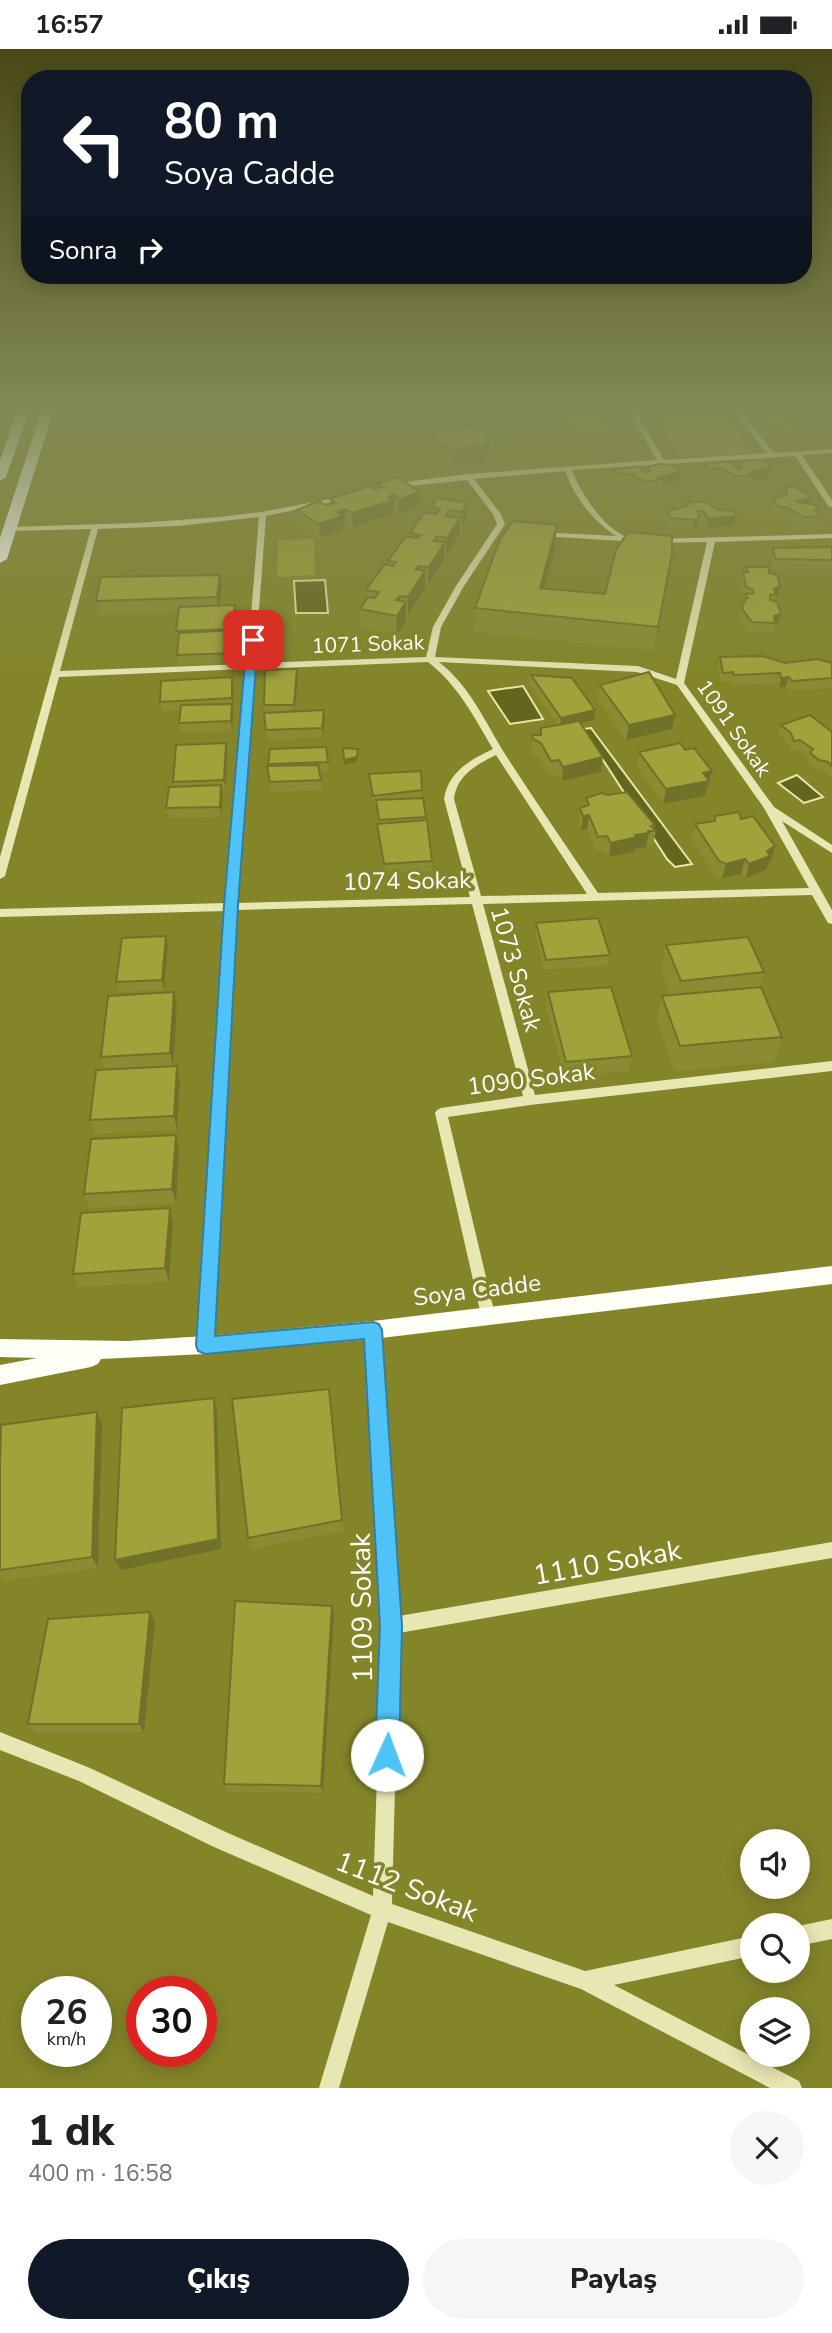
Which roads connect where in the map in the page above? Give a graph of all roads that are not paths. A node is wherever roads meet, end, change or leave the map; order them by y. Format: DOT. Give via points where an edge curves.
graph roads {
  1 [pos="19,501"];
  2 [pos="327,501"];
  3 [pos="487,501"];
  4 [pos="585,501"];
  5 [pos="262,517"];
  6 [pos="95,527"];
  7 [pos="10,529"];
  8 [pos="495,532"];
  9 [pos="507,533"];
  10 [pos="530,533"];
  11 [pos="832,536"];
  12 [pos="625,539"];
  13 [pos="711,540"];
  14 [pos="0,559"];
  15 [pos="430,659"];
  16 [pos="251,665"];
  17 [pos="55,674"];
  18 [pos="680,683"];
  19 [pos="498,750"];
  20 [pos="769,807"];
  21 [pos="832,850"];
  22 [pos="0,876"];
  23 [pos="815,891"];
  24 [pos="595,897"];
  25 [pos="475,901"];
  26 [pos="231,905"];
  27 [pos="0,913"];
  28 [pos="831,914"];
  29 [pos="832,1066"];
  30 [pos="530,1100"];
  31 [pos="832,1275"];
  32 [pos="488,1315"];
  33 [pos="373,1330"];
  34 [pos="205,1345"];
  35 [pos="0,1348"];
  36 [pos="128,1350"];
  37 [pos="0,1375"];
  38 [pos="832,1550"];
  39 [pos="391,1626"];
  40 [pos="0,1741"];
  41 [pos="382,1910"];
  42 [pos="832,1929"];
  43 [pos="810,1934"];
  44 [pos="740,1948"];
  45 [pos="584,1981"];
  46 [pos="328,2088"];
  47 [pos="792,2088"];
  1 -- 7 [label="highway"];
  2 -- 5 [label="street"];
  3 -- 8 [label="street" via="501,524"];
  4 -- 12 [label="street" via="598,520"];
  5 -- 6 [label="street"];
  5 -- 16 [label="street"];
  6 -- 7 [label="street"];
  6 -- 17 [label="street"];
  7 -- 14 [label="highway"];
  8 -- 9 [label="street"];
  8 -- 15 [label="street" via="437,627"];
  10 -- 12 [label="street"];
  11 -- 13 [label="street"];
  12 -- 13 [label="street"];
  13 -- 18 [label="street, 1091 Sokak"];
  15 -- 16 [label="street, 1071 Sokak"];
  15 -- 18 [label="street, 1071 Sokak" via="638,670"];
  15 -- 19 [label="street" via="464,692"];
  16 -- 17 [label="street, 1071 Sokak"];
  16 -- 26 [label="street"];
  17 -- 22 [label="street"];
  18 -- 20 [label="street, 1091 Sokak"];
  19 -- 24 [label="street"];
  19 -- 25 [label="street, 1073 Sokak" via="472,763 449,788"];
  20 -- 21 [label="street"];
  20 -- 23 [label="street, 1091 Sokak"];
  23 -- 24 [label="street, 1074 Sokak"];
  23 -- 28 [label="street, 1091 Sokak"];
  24 -- 25 [label="street, 1074 Sokak"];
  25 -- 26 [label="street, 1074 Sokak"];
  25 -- 30 [label="street, 1073 Sokak"];
  26 -- 27 [label="street, 1074 Sokak"];
  26 -- 34 [label="street"];
  29 -- 30 [label="street, 1090 Sokak"];
  30 -- 32 [label="street, 1090 Sokak" via="442,1113"];
  31 -- 32 [label="main road, Soya Cadde"];
  32 -- 33 [label="main road, Soya Cadde"];
  33 -- 34 [label="main road, Soya Cadde"];
  33 -- 39 [label="street, 1109 Sokak"];
  34 -- 36 [label="main road, Soya Cadde"];
  35 -- 36 [label="main road, Soya Cadde"];
  36 -- 37 [label="main road, Soya Cadde"];
  38 -- 39 [label="street, 1110 Sokak"];
  39 -- 41 [label="street, 1109 Sokak"];
  40 -- 41 [label="street, 1112 Sokak" via="85,1774"];
  41 -- 45 [label="street, 1112 Sokak"];
  41 -- 46 [label="street, 1109 Sokak"];
  42 -- 43 [label="street"];
  44 -- 45 [label="street"];
  45 -- 47 [label="street, 1112 Sokak"];
}
